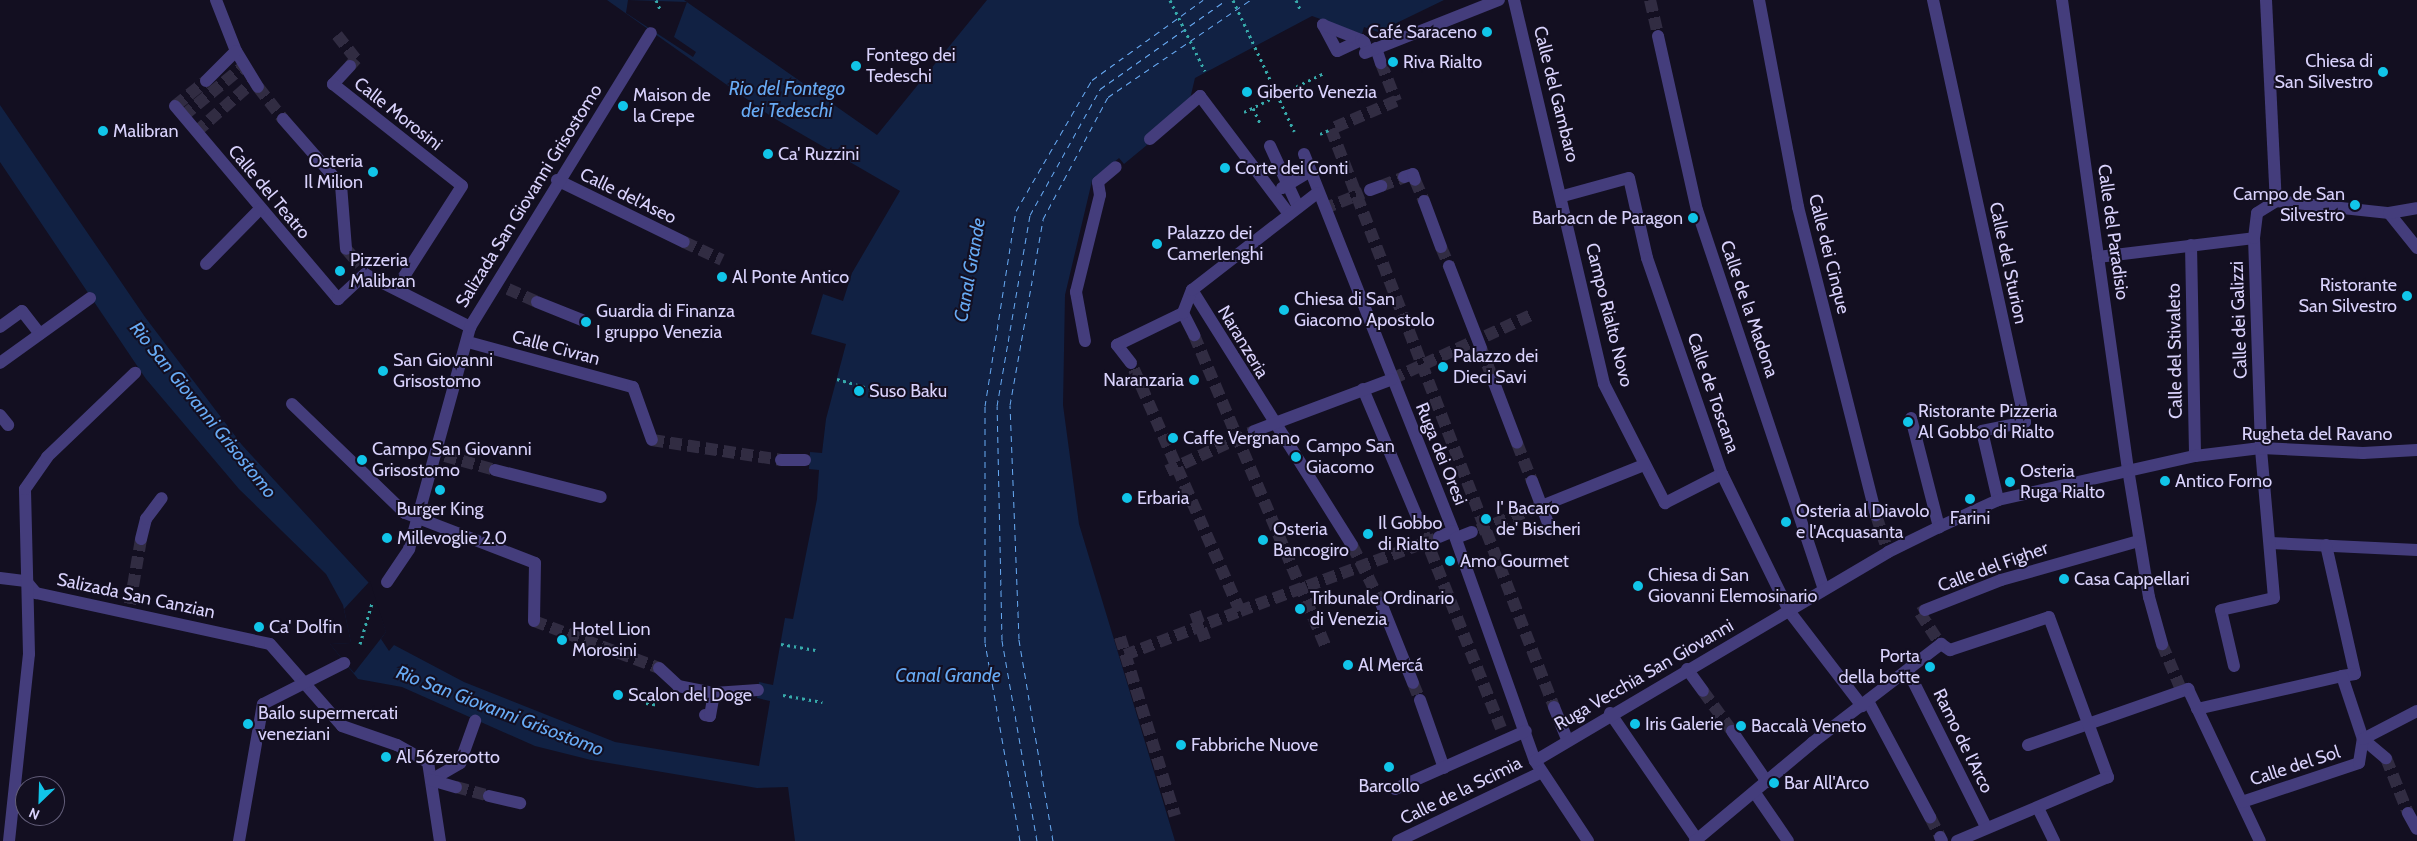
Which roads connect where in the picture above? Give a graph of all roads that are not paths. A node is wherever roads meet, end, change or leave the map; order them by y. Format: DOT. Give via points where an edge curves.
graph roads {
  1 [pos="216,0"];
  2 [pos="1499,0"];
  3 [pos="1514,0"];
  4 [pos="1759,0"];
  5 [pos="1933,0"];
  6 [pos="2062,0"];
  7 [pos="2266,0"];
  8 [pos="651,33"];
  9 [pos="1658,36"];
  10 [pos="1361,40"];
  11 [pos="236,51"];
  12 [pos="1370,51"];
  13 [pos="1381,62"];
  14 [pos="350,66"];
  15 [pos="206,80"];
  16 [pos="258,87"];
  17 [pos="174,106"];
  18 [pos="284,119"];
  19 [pos="1150,139"];
  20 [pos="1270,146"];
  21 [pos="1304,154"];
  22 [pos="1276,158"];
  23 [pos="1116,167"];
  24 [pos="1256,170"];
  25 [pos="1310,171"];
  26 [pos="557,180"];
  27 [pos="1288,185"];
  28 [pos="1317,193"];
  29 [pos="1274,194"];
  30 [pos="1563,196"];
  31 [pos="1424,201"];
  32 [pos="2276,201"];
  33 [pos="2417,208"];
  34 [pos="260,209"];
  35 [pos="1293,211"];
  36 [pos="2389,212"];
  37 [pos="2254,238"];
  38 [pos="684,242"];
  39 [pos="2191,246"];
  40 [pos="1441,247"];
  41 [pos="2417,248"];
  42 [pos="346,249"];
  43 [pos="2098,257"];
  44 [pos="206,264"];
  45 [pos="1449,266"];
  46 [pos="495,284"];
  47 [pos="396,288"];
  48 [pos="508,289"];
  49 [pos="1192,290"];
  50 [pos="90,298"];
  51 [pos="537,302"];
  52 [pos="1183,313"];
  53 [pos="582,320"];
  54 [pos="0,327"];
  55 [pos="470,327"];
  56 [pos="40,334"];
  57 [pos="1194,335"];
  58 [pos="1085,341"];
  59 [pos="468,342"];
  60 [pos="1479,342"];
  61 [pos="1131,363"];
  62 [pos="0,364"];
  63 [pos="135,373"];
  64 [pos="1392,379"];
  65 [pos="1493,380"];
  66 [pos="1363,389"];
  67 [pos="292,404"];
  68 [pos="1911,418"];
  69 [pos="1272,423"];
  70 [pos="1254,431"];
  71 [pos="652,440"];
  72 [pos="1517,443"];
  73 [pos="2261,448"];
  74 [pos="2417,450"];
  75 [pos="2195,456"];
  76 [pos="781,460"];
  77 [pos="805,460"];
  78 [pos="1647,469"];
  79 [pos="2128,469"];
  80 [pos="495,470"];
  81 [pos="1722,474"];
  82 [pos="1532,481"];
  83 [pos="601,497"];
  84 [pos="162,498"];
  85 [pos="1998,500"];
  86 [pos="1538,508"];
  87 [pos="1876,515"];
  88 [pos="1417,517"];
  89 [pos="419,518"];
  90 [pos="1939,528"];
  91 [pos="1552,530"];
  92 [pos="1472,532"];
  93 [pos="1455,535"];
  94 [pos="1439,537"];
  95 [pos="141,539"];
  96 [pos="2139,541"];
  97 [pos="2270,544"];
  98 [pos="1352,545"];
  99 [pos="2326,545"];
  100 [pos="2417,550"];
  101 [pos="0,578"];
  102 [pos="26,581"];
  103 [pos="387,582"];
  104 [pos="1824,589"];
  105 [pos="1381,603"];
  106 [pos="1925,610"];
  107 [pos="1789,611"];
  108 [pos="534,621"];
  109 [pos="2162,644"];
  110 [pos="344,663"];
  111 [pos="2234,666"];
  112 [pos="659,668"];
  113 [pos="1687,669"];
  114 [pos="1908,671"];
  115 [pos="2339,676"];
  116 [pos="1413,682"];
  117 [pos="308,684"];
  118 [pos="758,690"];
  119 [pos="1703,690"];
  120 [pos="714,693"];
  121 [pos="1420,700"];
  122 [pos="1865,704"];
  123 [pos="1554,707"];
  124 [pos="2197,710"];
  125 [pos="2417,711"];
  126 [pos="1610,713"];
  127 [pos="705,715"];
  128 [pos="475,721"];
  129 [pos="2088,724"];
  130 [pos="1526,731"];
  131 [pos="1732,731"];
  132 [pos="2363,739"];
  133 [pos="1567,740"];
  134 [pos="2028,745"];
  135 [pos="2386,758"];
  136 [pos="1537,767"];
  137 [pos="1444,768"];
  138 [pos="431,780"];
  139 [pos="1767,782"];
  140 [pos="456,786"];
  141 [pos="1395,789"];
  142 [pos="1755,793"];
  143 [pos="489,796"];
  144 [pos="2242,802"];
  145 [pos="520,803"];
  146 [pos="2038,808"];
  147 [pos="2408,812"];
  148 [pos="1930,817"];
  149 [pos="1986,827"];
  150 [pos="2417,829"];
  151 [pos="440,840"];
  152 [pos="9,841"];
  153 [pos="238,841"];
  154 [pos="1398,841"];
  155 [pos="1588,841"];
  156 [pos="1696,841"];
  157 [pos="1788,841"];
  158 [pos="1957,841"];
  159 [pos="2054,841"];
  160 [pos="2260,841"];
  1 -- 11 [label="street"];
  2 -- 12 [label="street"];
  3 -- 30 [label="street, Calle del Gambaro"];
  4 -- 87 [label="street, Calle dei Cinque" via="1798,206"];
  5 -- 85 [label="street, Calle del Sturion" via="2025,422 1982,431"];
  6 -- 43 [label="street, Calle del Paradisio"];
  7 -- 32 [label="street"];
  8 -- 26 [label="street, Salizada San Giovanni Grisostomo"];
  9 -- 104 [label="street, Calle de la Madona" via="1697,210"];
  10 -- 12 [label="street"];
  11 -- 15 [label="street"];
  11 -- 16 [label="street"];
  12 -- 13 [label="street"];
  14 -- 47 [label="street, Calle Morosini" via="333,84 462,186"];
  17 -- 34 [label="street, Calle del Teatro"];
  18 -- 42 [label="street" via="341,185"];
  19 -- 24 [label="street" via="1200,96"];
  20 -- 22 [label="street"];
  21 -- 25 [label="street, Ruga dei Oresi"];
  22 -- 24 [label="street"];
  22 -- 27 [label="street"];
  23 -- 58 [label="street" via="1098,182 1100,195 1076,292"];
  24 -- 29 [label="street"];
  25 -- 27 [label="street"];
  25 -- 28 [label="street, Ruga dei Oresi"];
  26 -- 38 [label="street, Calle del'Aseo"];
  26 -- 46 [label="street, Salizada San Giovanni Grisostomo"];
  27 -- 29 [label="street"];
  27 -- 35 [label="street"];
  28 -- 35 [label="street"];
  28 -- 64 [label="street, Ruga dei Oresi"];
  29 -- 35 [label="street"];
  30 -- 78 [label="street, Campo Rialto Novo" via="1604,384"];
  30 -- 81 [label="street, Calle de Toscana" via="1629,178 1647,258"];
  31 -- 40 [label="street"];
  32 -- 36 [label="street"];
  32 -- 37 [label="street, Calle dei Galizzi" via="2257,213"];
  33 -- 36 [label="street"];
  34 -- 44 [label="street"];
  34 -- 47 [label="street, Calle del Teatro" via="338,299 363,269"];
  35 -- 49 [label="street"];
  36 -- 41 [label="street"];
  37 -- 39 [label="street"];
  37 -- 73 [label="street, Calle dei Galizzi"];
  39 -- 43 [label="street"];
  39 -- 75 [label="street, Calle del Stivaleto"];
  43 -- 79 [label="street, Calle del Paradisio"];
  45 -- 60 [label="street"];
  46 -- 48 [label="street"];
  46 -- 55 [label="street, Salizada San Giovanni Grisostomo"];
  47 -- 55 [label="street"];
  49 -- 52 [label="street"];
  49 -- 69 [label="street, Naranzeria"];
  50 -- 56 [label="street"];
  51 -- 53 [label="street, Calle Civran"];
  52 -- 57 [label="street"];
  52 -- 61 [label="street" via="1117,345"];
  54 -- 56 [label="street" via="22,312"];
  55 -- 59 [label="street, Salizada San Giovanni Grisostomo"];
  56 -- 62 [label="street"];
  59 -- 71 [label="street, Calle Civran" via="633,387"];
  59 -- 89 [label="street, Salizada San Giovanni Grisostomo" via="441,455"];
  63 -- 102 [label="street" via="47,457 25,489"];
  64 -- 66 [label="street"];
  64 -- 93 [label="street, Ruga dei Oresi"];
  65 -- 72 [label="street"];
  66 -- 69 [label="street"];
  66 -- 88 [label="street"];
  67 -- 89 [label="street" via="405,513"];
  68 -- 90 [label="street"];
  69 -- 70 [label="street"];
  69 -- 98 [label="street"];
  73 -- 74 [label="street, Rugheta del Ravano" via="2363,453"];
  73 -- 75 [label="street, Rugheta del Ravano"];
  73 -- 97 [label="street, Calle dei Galizzi"];
  75 -- 79 [label="street, Rugheta del Ravano"];
  76 -- 77 [label="street"];
  78 -- 81 [label="street, Campo Rialto Novo" via="1665,503"];
  78 -- 86 [label="street"];
  79 -- 85 [label="street, Ruga Vecchia San Giovanni"];
  79 -- 96 [label="street, Calle del Paradisio"];
  80 -- 83 [label="street"];
  81 -- 107 [label="street, Calle de Toscana"];
  82 -- 86 [label="street"];
  84 -- 95 [label="street" via="146,519"];
  85 -- 90 [label="street, Ruga Vecchia San Giovanni"];
  86 -- 91 [label="street"];
  89 -- 103 [label="street, Salizada San Giovanni Grisostomo" via="410,549"];
  89 -- 108 [label="street" via="536,563"];
  90 -- 104 [label="street, Ruga Vecchia San Giovanni"];
  92 -- 93 [label="street"];
  93 -- 94 [label="street"];
  93 -- 130 [label="street, Ruga dei Oresi"];
  96 -- 106 [label="street, Calle del Figher" via="2072,558"];
  96 -- 109 [label="street, Calle del Paradisio"];
  97 -- 99 [label="street"];
  97 -- 111 [label="street, Calle dei Galizzi" via="2274,598 2221,610"];
  99 -- 100 [label="street"];
  99 -- 115 [label="street" via="2355,674"];
  101 -- 102 [label="street, Salizada San Canzian"];
  102 -- 117 [label="street, Salizada San Canzian" via="36,593 129,608 270,644"];
  102 -- 152 [label="street" via="29,654"];
  104 -- 107 [label="street, Ruga Vecchia San Giovanni"];
  105 -- 116 [label="street"];
  107 -- 113 [label="street, Ruga Vecchia San Giovanni"];
  107 -- 122 [label="street, Calle de Toscana"];
  110 -- 117 [label="street"];
  112 -- 120 [label="street" via="678,686"];
  113 -- 119 [label="street"];
  113 -- 126 [label="street, Ruga Vecchia San Giovanni"];
  114 -- 122 [label="street"];
  114 -- 129 [label="street" via="1939,641 1950,650 2049,617"];
  114 -- 149 [label="street, Ramo de l'Arco"];
  115 -- 124 [label="street"];
  115 -- 132 [label="street"];
  117 -- 138 [label="street" via="342,726 398,745 428,762"];
  117 -- 153 [label="street" via="263,704"];
  118 -- 120 [label="street"];
  120 -- 127 [label="street" via="710,716"];
  121 -- 137 [label="street"];
  122 -- 139 [label="street"];
  122 -- 148 [label="street, Calle de Toscana"];
  123 -- 133 [label="street"];
  124 -- 129 [label="street" via="2183,689"];
  124 -- 144 [label="street"];
  125 -- 132 [label="street"];
  126 -- 133 [label="street, Ruga Vecchia San Giovanni"];
  126 -- 156 [label="street"];
  128 -- 138 [label="street" via="460,763"];
  129 -- 134 [label="street"];
  129 -- 146 [label="street" via="2108,777"];
  130 -- 136 [label="street"];
  130 -- 137 [label="street" via="1503,734"];
  131 -- 139 [label="street"];
  132 -- 135 [label="street"];
  132 -- 144 [label="street, Calle del Sol" via="2359,763"];
  133 -- 136 [label="street, Ruga Vecchia San Giovanni"];
  136 -- 154 [label="street, Calle de la Scimia"];
  136 -- 155 [label="street"];
  137 -- 141 [label="street"];
  138 -- 140 [label="street"];
  138 -- 151 [label="street"];
  139 -- 142 [label="street"];
  142 -- 156 [label="street"];
  142 -- 157 [label="street"];
  143 -- 145 [label="street"];
  144 -- 160 [label="street"];
  146 -- 149 [label="street"];
  146 -- 159 [label="street"];
  147 -- 150 [label="street"];
  149 -- 158 [label="street"];
}
